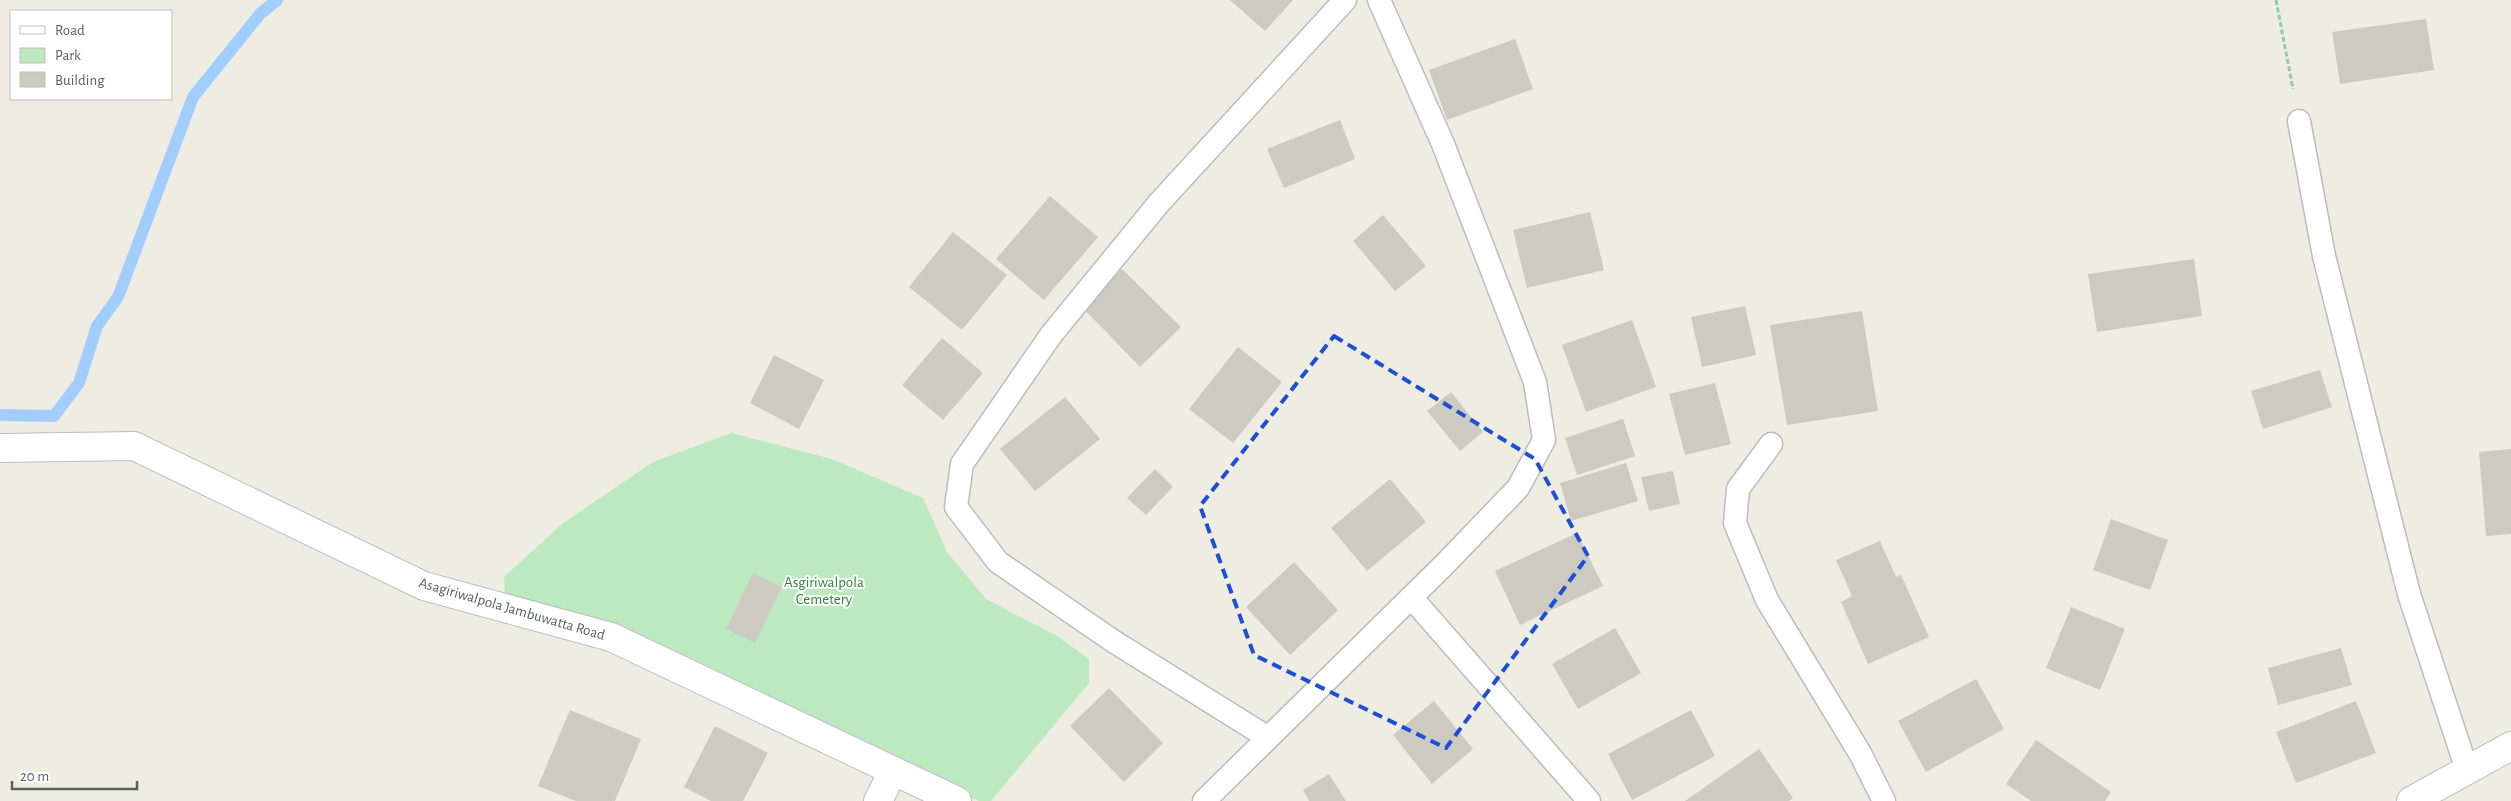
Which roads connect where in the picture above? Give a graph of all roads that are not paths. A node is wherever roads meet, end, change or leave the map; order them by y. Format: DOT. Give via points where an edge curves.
graph roads {
  1 [pos="1345,0"];
  2 [pos="1379,0"];
  3 [pos="2300,121"];
  4 [pos="1771,444"];
  5 [pos="0,448"];
  6 [pos="1411,597"];
  7 [pos="1267,737"];
  8 [pos="2511,746"];
  9 [pos="2466,770"];
  10 [pos="893,771"];
  11 [pos="878,801"];
  12 [pos="957,801"];
  13 [pos="1204,801"];
  14 [pos="1589,801"];
  15 [pos="1884,801"];
  16 [pos="2411,801"];
  1 -- 7 [label="lane" via="1159,203 1051,335 962,464 956,507 998,562 1113,641"];
  2 -- 6 [label="lane" via="1443,144 1535,382 1544,440 1518,488"];
  3 -- 9 [label="lane" via="2324,256 2409,594"];
  4 -- 15 [label="lane" via="1738,489 1735,523 1767,600 1861,755"];
  5 -- 10 [label="street, Asagiriwalpola Jambuwatta Road" via="134,446 424,586 611,637"];
  6 -- 7 [label="lane"];
  6 -- 14 [label="lane"];
  7 -- 13 [label="lane"];
  8 -- 9 [label="street"];
  9 -- 16 [label="street"];
  10 -- 11 [label="street"];
  10 -- 12 [label="street, Asagiriwalpola Jambuwatta Road"];
}
